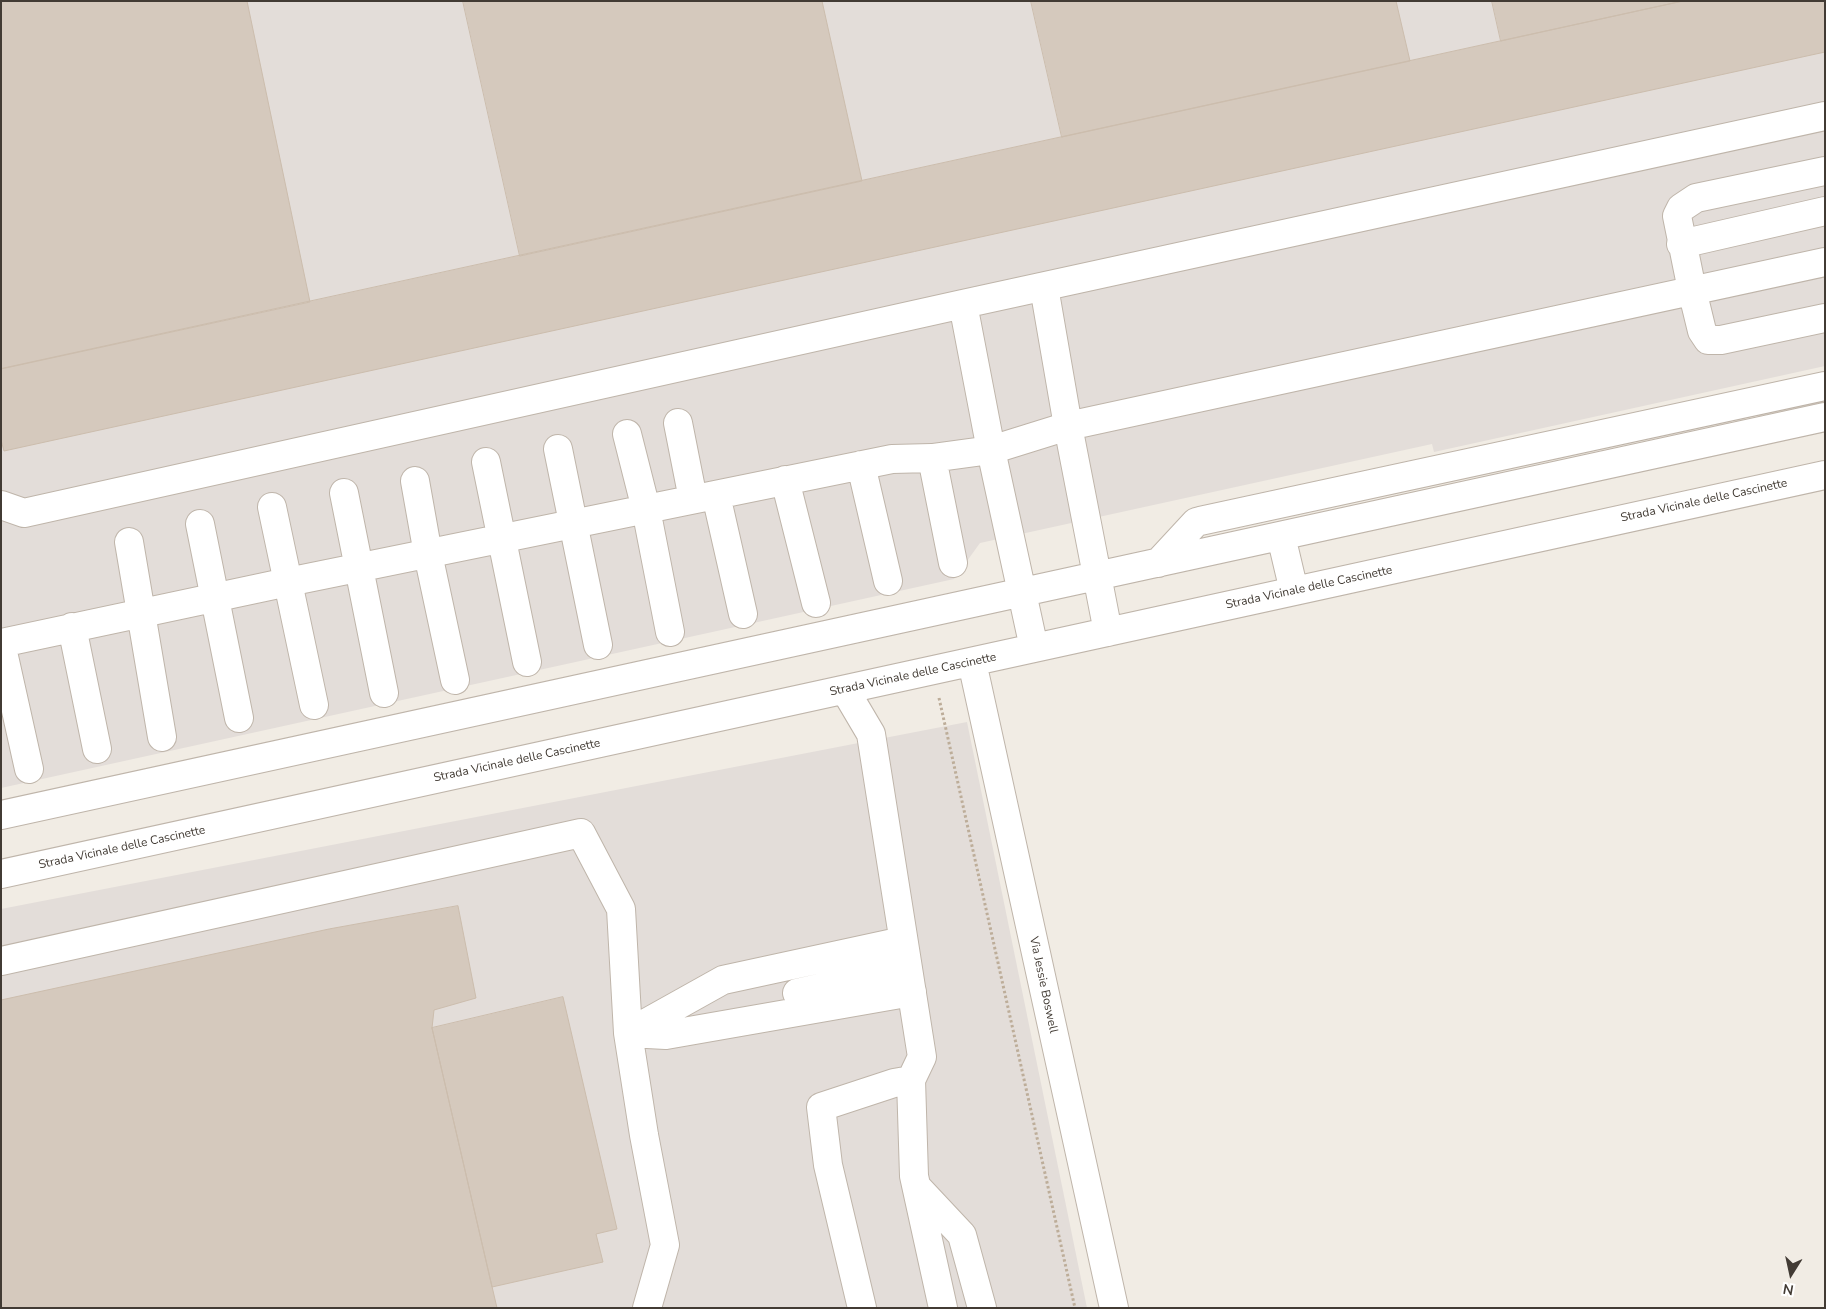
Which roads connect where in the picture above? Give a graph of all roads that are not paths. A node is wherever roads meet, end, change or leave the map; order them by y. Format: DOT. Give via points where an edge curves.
graph roads {
  1 [pos="1825,116"];
  2 [pos="1825,171"];
  3 [pos="1825,211"];
  4 [pos="1681,244"];
  5 [pos="1825,262"];
  6 [pos="1044,287"];
  7 [pos="1692,290"];
  8 [pos="963,304"];
  9 [pos="1825,318"];
  10 [pos="1825,386"];
  11 [pos="1825,417"];
  12 [pos="678,423"];
  13 [pos="1068,426"];
  14 [pos="627,434"];
  15 [pos="558,449"];
  16 [pos="991,450"];
  17 [pos="932,458"];
  18 [pos="486,462"];
  19 [pos="860,465"];
  20 [pos="1825,475"];
  21 [pos="785,480"];
  22 [pos="415,481"];
  23 [pos="344,492"];
  24 [pos="705,497"];
  25 [pos="1,505"];
  26 [pos="272,507"];
  27 [pos="646,509"];
  28 [pos="200,524"];
  29 [pos="573,524"];
  30 [pos="1281,536"];
  31 [pos="501,539"];
  32 [pos="129,542"];
  33 [pos="428,554"];
  34 [pos="953,563"];
  35 [pos="1158,563"];
  36 [pos="359,568"];
  37 [pos="1097,576"];
  38 [pos="888,581"];
  39 [pos="288,582"];
  40 [pos="1294,591"];
  41 [pos="1023,592"];
  42 [pos="214,597"];
  43 [pos="816,603"];
  44 [pos="140,613"];
  45 [pos="743,614"];
  46 [pos="72,627"];
  47 [pos="670,632"];
  48 [pos="1108,632"];
  49 [pos="598,644"];
  50 [pos="1034,648"];
  51 [pos="527,662"];
  52 [pos="972,662"];
  53 [pos="454,680"];
  54 [pos="845,690"];
  55 [pos="384,693"];
  56 [pos="314,705"];
  57 [pos="238,718"];
  58 [pos="162,737"];
  59 [pos="97,749"];
  60 [pos="29,769"];
  61 [pos="1,815"];
  62 [pos="1,874"];
  63 [pos="904,940"];
  64 [pos="1,961"];
  65 [pos="910,980"];
  66 [pos="628,1033"];
  67 [pos="911,1080"];
  68 [pos="917,1187"];
  69 [pos="647,1308"];
  70 [pos="862,1308"];
  71 [pos="943,1308"];
  72 [pos="982,1308"];
  73 [pos="1114,1308"];
  1 -- 6 [label="street"];
  2 -- 4 [label="street" via="1696,198 1681,208 1677,216"];
  3 -- 4 [label="street"];
  4 -- 7 [label="street"];
  5 -- 7 [label="street"];
  6 -- 8 [label="street"];
  6 -- 13 [label="street"];
  7 -- 9 [label="street" via="1702,331 1708,340"];
  7 -- 13 [label="street"];
  8 -- 16 [label="street"];
  8 -- 25 [label="street" via="24,513"];
  10 -- 35 [label="street" via="1196,522"];
  11 -- 30 [label="street"];
  12 -- 24 [label="street"];
  13 -- 16 [label="street"];
  13 -- 37 [label="street"];
  14 -- 27 [label="street"];
  15 -- 29 [label="street"];
  16 -- 17 [label="street"];
  16 -- 41 [label="street"];
  17 -- 19 [label="street" via="892,459"];
  17 -- 34 [label="street"];
  18 -- 31 [label="street"];
  19 -- 21 [label="street"];
  19 -- 38 [label="street"];
  20 -- 40 [label="street, Strada Vicinale delle Cascinette"];
  21 -- 24 [label="street"];
  21 -- 43 [label="street"];
  22 -- 33 [label="street"];
  23 -- 36 [label="street"];
  24 -- 27 [label="street"];
  24 -- 45 [label="street"];
  26 -- 39 [label="street"];
  27 -- 29 [label="street"];
  27 -- 47 [label="street"];
  28 -- 42 [label="street"];
  29 -- 31 [label="street"];
  29 -- 49 [label="street"];
  30 -- 35 [label="street"];
  30 -- 40 [label="street"];
  31 -- 33 [label="street"];
  31 -- 51 [label="street"];
  32 -- 44 [label="street"];
  33 -- 36 [label="street"];
  33 -- 53 [label="street"];
  35 -- 37 [label="street"];
  36 -- 39 [label="street"];
  36 -- 55 [label="street"];
  37 -- 41 [label="street"];
  37 -- 48 [label="street"];
  39 -- 42 [label="street"];
  39 -- 56 [label="street"];
  40 -- 48 [label="street, Strada Vicinale delle Cascinette"];
  41 -- 50 [label="street"];
  41 -- 61 [label="street"];
  42 -- 44 [label="street"];
  42 -- 57 [label="street"];
  44 -- 46 [label="street"];
  44 -- 58 [label="street"];
  46 -- 59 [label="street"];
  46 -- 60 [label="street" via="1,643"];
  48 -- 50 [label="street, Strada Vicinale delle Cascinette"];
  50 -- 52 [label="street, Strada Vicinale delle Cascinette"];
  52 -- 54 [label="street, Strada Vicinale delle Cascinette"];
  52 -- 73 [label="street, Via Jessie Boswell"];
  54 -- 62 [label="street, Strada Vicinale delle Cascinette"];
  54 -- 63 [label="street" via="871,734"];
  63 -- 65 [label="street"];
  63 -- 66 [label="street" via="722,980"];
  64 -- 66 [label="street" via="581,833 621,909"];
  65 -- 66 [label="street"];
  65 -- 67 [label="street" via="922,1057"];
  66 -- 69 [label="street" via="665,1245"];
  67 -- 68 [label="street"];
  67 -- 70 [label="street" via="822,1107 828,1165"];
  68 -- 71 [label="street"];
  68 -- 72 [label="street" via="962,1235"];
}
